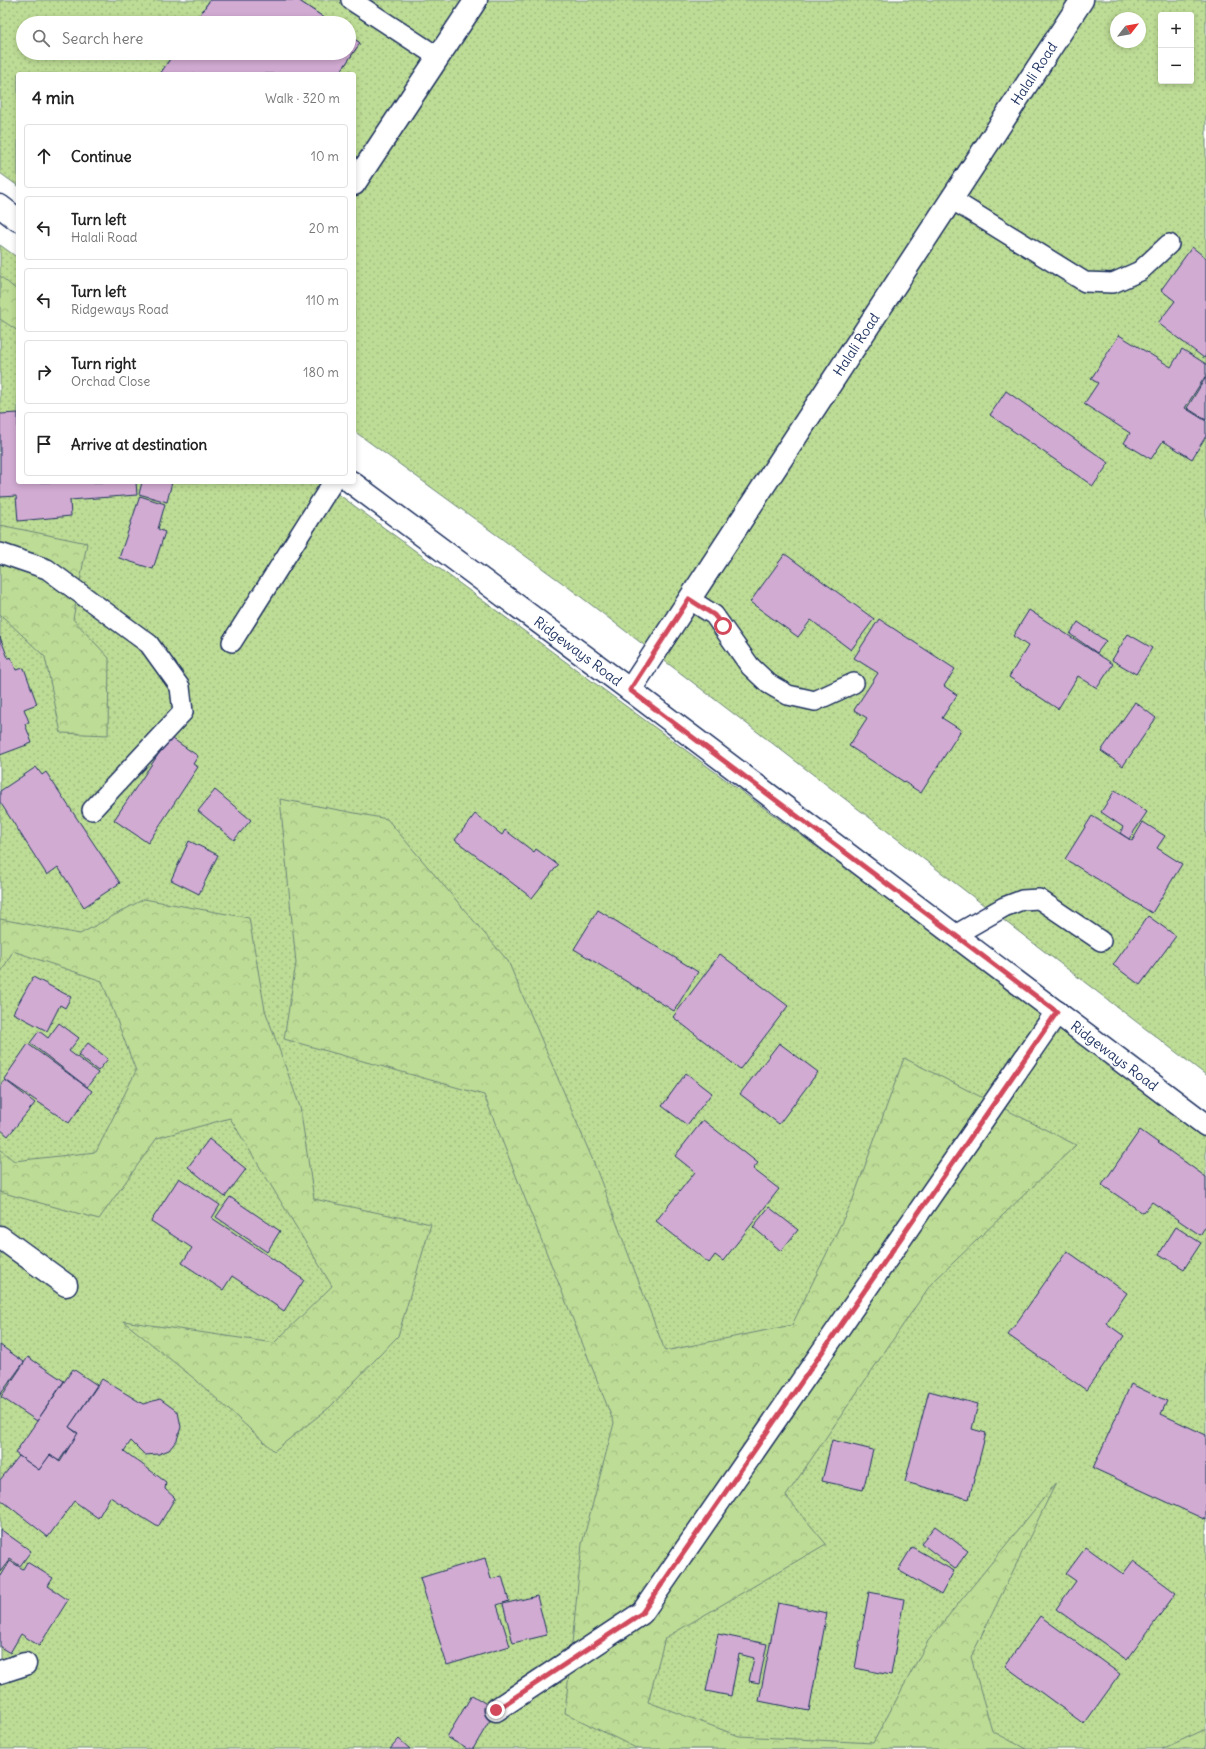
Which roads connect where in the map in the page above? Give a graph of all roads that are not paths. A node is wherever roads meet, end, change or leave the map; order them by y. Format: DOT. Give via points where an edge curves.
graph roads {
  1 [pos="351,0"];
  2 [pos="476,0"];
  3 [pos="1082,0"];
  4 [pos="438,57"];
  5 [pos="356,181"];
  6 [pos="952,199"];
  7 [pos="0,206"];
  8 [pos="16,218"];
  9 [pos="1169,244"];
  10 [pos="332,484"];
  11 [pos="354,484"];
  12 [pos="0,553"];
  13 [pos="689,599"];
  14 [pos="232,642"];
  15 [pos="854,683"];
  16 [pos="630,690"];
  17 [pos="92,810"];
  18 [pos="955,935"];
  19 [pos="1101,941"];
  20 [pos="1057,1012"];
  21 [pos="1206,1125"];
  22 [pos="0,1237"];
  23 [pos="66,1285"];
  24 [pos="25,1664"];
  25 [pos="0,1672"];
  26 [pos="496,1710"];
  1 -- 4 [label="lane"];
  2 -- 4 [label="street"];
  3 -- 6 [label="street, Halali Road"];
  4 -- 5 [label="street"];
  6 -- 9 [label="lane" via="1085,282 1113,283 1140,271"];
  6 -- 13 [label="street, Halali Road"];
  7 -- 8 [label="street"];
  10 -- 14 [label="lane"];
  11 -- 16 [label="street, Ridgeways Road"];
  12 -- 17 [label="lane" via="47,569 149,644 180,687 183,712"];
  13 -- 15 [label="lane" via="714,615 750,666 769,684 788,695 815,701"];
  13 -- 16 [label="street, Halali Road"];
  16 -- 18 [label="street, Ridgeways Road"];
  18 -- 19 [label="lane" via="1004,907 1022,900 1039,899"];
  18 -- 20 [label="street, Ridgeways Road"];
  20 -- 21 [label="street, Ridgeways Road"];
  20 -- 26 [label="street" via="642,1613"];
  22 -- 23 [label="street"];
  24 -- 25 [label="street"];
}
